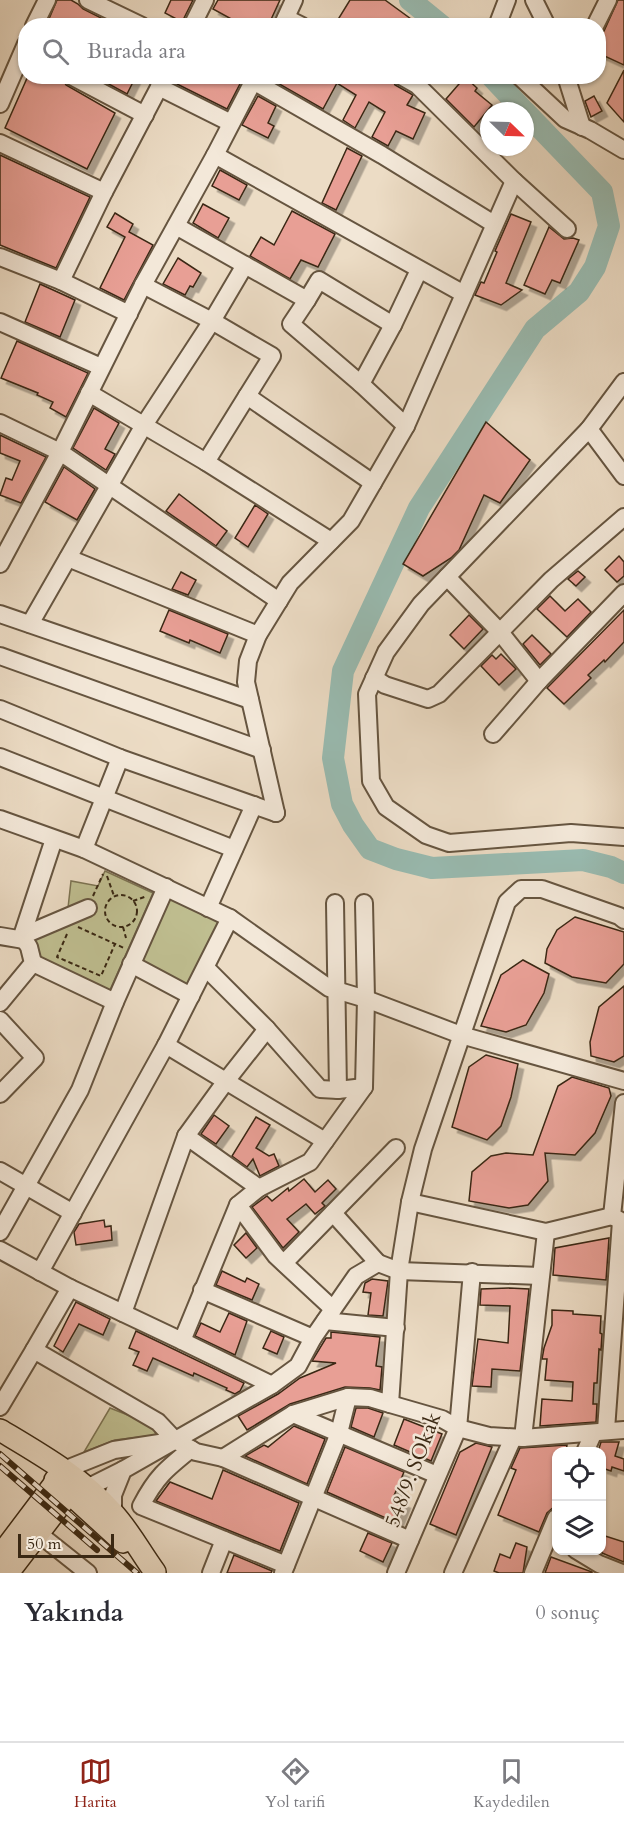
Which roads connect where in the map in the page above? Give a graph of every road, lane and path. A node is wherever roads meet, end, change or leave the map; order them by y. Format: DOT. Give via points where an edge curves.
graph roads {
  1 [pos="47,0"];
  2 [pos="88,0"];
  3 [pos="205,0"];
  4 [pos="294,0"];
  5 [pos="507,0"];
  6 [pos="534,0"];
  7 [pos="608,0"];
  8 [pos="38,18"];
  9 [pos="125,18"];
  10 [pos="196,18"];
  11 [pos="286,18"];
  12 [pos="500,18"];
  13 [pos="543,18"];
  14 [pos="599,18"];
  15 [pos="18,63"];
  16 [pos="86,84"];
  17 [pos="161,84"];
  18 [pos="165,84"];
  19 [pos="251,84"];
  20 [pos="262,84"];
  21 [pos="415,84"];
  22 [pos="528,84"];
  23 [pos="569,84"];
  24 [pos="0,104"];
  25 [pos="145,115"];
  26 [pos="231,123"];
  27 [pos="582,127"];
  28 [pos="0,142"];
  29 [pos="624,150"];
  30 [pos="215,155"];
  31 [pos="514,182"];
  32 [pos="104,192"];
  33 [pos="494,224"];
  34 [pos="176,226"];
  35 [pos="567,229"];
  36 [pos="0,257"];
  37 [pos="245,264"];
  38 [pos="419,270"];
  39 [pos="61,281"];
  40 [pos="143,285"];
  41 [pos="464,294"];
  42 [pos="307,300"];
  43 [pos="129,314"];
  44 [pos="212,321"];
  45 [pos="0,322"];
  46 [pos="393,325"];
  47 [pos="101,367"];
  48 [pos="624,382"];
  49 [pos="361,384"];
  50 [pos="89,393"];
  51 [pos="247,396"];
  52 [pos="0,423"];
  53 [pos="144,425"];
  54 [pos="406,426"];
  55 [pos="589,429"];
  56 [pos="60,452"];
  57 [pos="206,462"];
  58 [pos="624,476"];
  59 [pos="374,483"];
  60 [pos="109,485"];
  61 [pos="624,517"];
  62 [pos="331,542"];
  63 [pos="68,558"];
  64 [pos="0,564"];
  65 [pos="447,578"];
  66 [pos="624,593"];
  67 [pos="279,601"];
  68 [pos="0,614"];
  69 [pos="30,624"];
  70 [pos="500,632"];
  71 [pos="258,635"];
  72 [pos="0,656"];
  73 [pos="374,678"];
  74 [pos="539,681"];
  75 [pos="250,700"];
  76 [pos="0,709"];
  77 [pos="492,734"];
  78 [pos="262,750"];
  79 [pos="0,757"];
  80 [pos="120,758"];
  81 [pos="105,797"];
  82 [pos="254,805"];
  83 [pos="0,819"];
  84 [pos="624,837"];
  85 [pos="54,839"];
  86 [pos="84,849"];
  87 [pos="234,849"];
  88 [pos="105,871"];
  89 [pos="114,875"];
  90 [pos="166,887"];
  91 [pos="114,897"];
  92 [pos="335,903"];
  93 [pos="364,903"];
  94 [pos="88,908"];
  95 [pos="208,908"];
  96 [pos="230,918"];
  97 [pos="624,920"];
  98 [pos="123,927"];
  99 [pos="0,936"];
  100 [pos="23,938"];
  101 [pos="115,944"];
  102 [pos="33,963"];
  103 [pos="131,964"];
  104 [pos="206,968"];
  105 [pos="335,990"];
  106 [pos="191,996"];
  107 [pos="366,999"];
  108 [pos="115,1002"];
  109 [pos="0,1003"];
  110 [pos="0,1020"];
  111 [pos="267,1029"];
  112 [pos="461,1035"];
  113 [pos="166,1045"];
  114 [pos="226,1081"];
  115 [pos="624,1081"];
  116 [pos="364,1087"];
  117 [pos="338,1090"];
  118 [pos="0,1094"];
  119 [pos="624,1103"];
  120 [pos="186,1136"];
  121 [pos="325,1141"];
  122 [pos="396,1148"];
  123 [pos="0,1171"];
  124 [pos="27,1186"];
  125 [pos="259,1188"];
  126 [pos="410,1202"];
  127 [pos="238,1205"];
  128 [pos="73,1212"];
  129 [pos="333,1213"];
  130 [pos="619,1219"];
  131 [pos="0,1232"];
  132 [pos="546,1232"];
  133 [pos="0,1250"];
  134 [pos="284,1263"];
  135 [pos="378,1263"];
  136 [pos="399,1271"];
  137 [pos="40,1272"];
  138 [pos="472,1272"];
  139 [pos="540,1276"];
  140 [pos="70,1288"];
  141 [pos="202,1290"];
  142 [pos="123,1313"];
  143 [pos="329,1315"];
  144 [pos="396,1328"];
  145 [pos="313,1338"];
  146 [pos="182,1341"];
  147 [pos="34,1350"];
  148 [pos="272,1385"];
  149 [pos="348,1397"];
  150 [pos="390,1404"];
  151 [pos="0,1407"];
  152 [pos="293,1414"];
  153 [pos="458,1428"];
  154 [pos="624,1430"];
  155 [pos="0,1432"];
  156 [pos="600,1432"];
  157 [pos="339,1433"];
  158 [pos="518,1438"];
  159 [pos="176,1440"];
  160 [pos="589,1447"];
  161 [pos="191,1449"];
  162 [pos="223,1458"];
  163 [pos="123,1470"];
  164 [pos="437,1475"];
  165 [pos="69,1483"];
  166 [pos="314,1498"];
  167 [pos="113,1513"];
  168 [pos="39,1534"];
  169 [pos="552,1539"];
  170 [pos="224,1540"];
  171 [pos="410,1540"];
  172 [pos="581,1555"];
  173 [pos="0,1556"];
  174 [pos="596,1568"];
  175 [pos="284,1569"];
  176 [pos="8,1573"];
  177 [pos="88,1573"];
  178 [pos="156,1573"];
  179 [pos="211,1573"];
  180 [pos="396,1573"];
  181 [pos="453,1573"];
  182 [pos="533,1573"];
  183 [pos="622,1573"];
  1 -- 8 [label="street"];
  2 -- 9 [label="street"];
  3 -- 10 [label="street"];
  4 -- 11 [label="street"];
  5 -- 12 [label="street"];
  6 -- 13 [label="street"];
  7 -- 14 [label="street"];
  15 -- 24 [label="street"];
  16 -- 25 [label="street"];
  17 -- 25 [label="street"];
  18 -- 26 [label="street"];
  19 -- 26 [label="street"];
  20 -- 33 [label="street"];
  21 -- 31 [label="street"];
  22 -- 27 [label="street" via="565,119"];
  23 -- 27 [label="street"];
  25 -- 32 [label="street"];
  26 -- 30 [label="street"];
  27 -- 29 [label="street"];
  28 -- 32 [label="street"];
  30 -- 34 [label="street"];
  30 -- 38 [label="street"];
  31 -- 33 [label="street"];
  31 -- 35 [label="street"];
  32 -- 39 [label="street"];
  33 -- 41 [label="street"];
  34 -- 37 [label="street"];
  34 -- 40 [label="street"];
  36 -- 39 [label="street"];
  37 -- 42 [label="street"];
  37 -- 44 [label="street"];
  38 -- 41 [label="street"];
  38 -- 46 [label="street"];
  39 -- 43 [label="street"];
  40 -- 43 [label="street"];
  40 -- 44 [label="street"];
  41 -- 54 [label="street"];
  42 -- 46 [label="street" via="319,280"];
  42 -- 49 [label="street" via="291,324"];
  43 -- 47 [label="street"];
  44 -- 51 [label="street" via="272,356"];
  44 -- 53 [label="street"];
  45 -- 47 [label="street"];
  46 -- 49 [label="street"];
  47 -- 50 [label="street"];
  48 -- 55 [label="street"];
  49 -- 54 [label="street"];
  50 -- 53 [label="street"];
  50 -- 56 [label="street"];
  51 -- 57 [label="street"];
  51 -- 59 [label="street"];
  52 -- 56 [label="street"];
  53 -- 57 [label="street"];
  53 -- 60 [label="street"];
  54 -- 59 [label="street"];
  55 -- 58 [label="street"];
  55 -- 65 [label="street"];
  56 -- 60 [label="street"];
  56 -- 64 [label="street"];
  57 -- 62 [label="street"];
  59 -- 62 [label="street" via="351,521"];
  60 -- 63 [label="street"];
  60 -- 67 [label="street"];
  61 -- 70 [label="street" via="551,580"];
  62 -- 67 [label="street" via="290,583"];
  63 -- 69 [label="street"];
  63 -- 71 [label="street"];
  65 -- 70 [label="street"];
  65 -- 73 [label="street" via="421,604 386,652"];
  66 -- 74 [label="street"];
  67 -- 71 [label="street"];
  68 -- 69 [label="street"];
  69 -- 75 [label="street"];
  70 -- 73 [label="street" via="439,694 428,699"];
  70 -- 74 [label="street"];
  71 -- 75 [label="street" via="248,662 246,682"];
  72 -- 78 [label="street"];
  73 -- 84 [label="street" via="367,694 371,782 386,807 426,834 449,843 571,833"];
  74 -- 77 [label="street"];
  75 -- 78 [label="street"];
  76 -- 80 [label="street"];
  78 -- 82 [label="street" via="276,813"];
  79 -- 81 [label="street"];
  80 -- 81 [label="street"];
  80 -- 82 [label="street"];
  81 -- 86 [label="street"];
  81 -- 87 [label="street"];
  82 -- 87 [label="street"];
  83 -- 85 [label="street"];
  85 -- 86 [label="street"];
  85 -- 100 [label="street"];
  86 -- 90 [label="street"];
  87 -- 95 [label="street"];
  88 -- 89 [label="path"];
  88 -- 91 [label="path"];
  88 -- 94 [label="path"];
  90 -- 95 [label="street"];
  90 -- 103 [label="street"];
  91 -- 98 [label="path" via="107,904 106,914 111,923"];
  91 -- 98 [label="path" via="129,898 135,906 134,920"];
  92 -- 105 [label="street"];
  93 -- 107 [label="street"];
  94 -- 100 [label="street"];
  95 -- 96 [label="street"];
  96 -- 104 [label="street"];
  96 -- 105 [label="street"];
  97 -- 112 [label="street" via="542,889 521,889 507,902"];
  98 -- 101 [label="path" via="129,947"];
  99 -- 100 [label="street"];
  100 -- 102 [label="street"];
  101 -- 101 [label="path" via="71,924 57,957 101,976"];
  102 -- 108 [label="street"];
  102 -- 109 [label="street"];
  103 -- 106 [label="street"];
  103 -- 108 [label="street"];
  104 -- 106 [label="street"];
  104 -- 111 [label="street"];
  105 -- 107 [label="street"];
  105 -- 117 [label="street"];
  106 -- 113 [label="street"];
  107 -- 112 [label="street"];
  107 -- 116 [label="street"];
  108 -- 124 [label="street" via="81,1090"];
  110 -- 118 [label="street" via="35,1058"];
  111 -- 114 [label="street"];
  111 -- 117 [label="street" via="320,1089"];
  112 -- 115 [label="street"];
  112 -- 126 [label="street" via="423,1149"];
  113 -- 114 [label="street"];
  113 -- 128 [label="street"];
  114 -- 120 [label="street"];
  114 -- 121 [label="street"];
  116 -- 117 [label="street"];
  116 -- 121 [label="street"];
  119 -- 130 [label="street"];
  120 -- 125 [label="street"];
  120 -- 142 [label="street"];
  121 -- 125 [label="street" via="310,1162"];
  122 -- 129 [label="street"];
  123 -- 124 [label="street"];
  124 -- 128 [label="street"];
  124 -- 131 [label="street"];
  125 -- 127 [label="street"];
  126 -- 132 [label="street"];
  126 -- 136 [label="street"];
  127 -- 134 [label="street"];
  127 -- 141 [label="street"];
  128 -- 137 [label="street"];
  129 -- 134 [label="street"];
  129 -- 135 [label="street"];
  130 -- 132 [label="street"];
  130 -- 156 [label="street"];
  132 -- 139 [label="street"];
  133 -- 137 [label="street"];
  134 -- 143 [label="street"];
  135 -- 136 [label="street"];
  135 -- 143 [label="street" via="356,1276"];
  136 -- 138 [label="street"];
  136 -- 144 [label="street"];
  137 -- 140 [label="street"];
  138 -- 139 [label="street"];
  138 -- 153 [label="street, 548/9. SOkak"];
  139 -- 158 [label="street"];
  140 -- 142 [label="street"];
  140 -- 147 [label="street"];
  141 -- 145 [label="street"];
  141 -- 146 [label="street"];
  142 -- 146 [label="street"];
  143 -- 144 [label="street"];
  143 -- 145 [label="street"];
  144 -- 150 [label="street"];
  145 -- 148 [label="street" via="298,1366"];
  146 -- 148 [label="street"];
  147 -- 151 [label="street"];
  147 -- 159 [label="street" via="158,1422"];
  148 -- 159 [label="street"];
  149 -- 150 [label="street"];
  149 -- 152 [label="street"];
  149 -- 157 [label="street"];
  150 -- 153 [label="street" via="442,1419"];
  152 -- 157 [label="street"];
  152 -- 162 [label="street"];
  153 -- 158 [label="street"];
  153 -- 164 [label="street, 548/9. SOkak"];
  154 -- 156 [label="street"];
  155 -- 165 [label="main road"];
  156 -- 158 [label="street"];
  156 -- 160 [label="street"];
  157 -- 164 [label="street"];
  157 -- 166 [label="street"];
  158 -- 181 [label="street"];
  159 -- 161 [label="street"];
  159 -- 163 [label="street"];
  159 -- 165 [label="street" via="114,1450"];
  161 -- 162 [label="street"];
  161 -- 170 [label="street" via="162,1473 141,1506"];
  162 -- 166 [label="street"];
  163 -- 165 [label="street"];
  163 -- 167 [label="street" via="113,1495"];
  164 -- 171 [label="street, 548/9. SOkak"];
  165 -- 167 [label="main road"];
  165 -- 168 [label="main road"];
  165 -- 173 [label="main road"];
  165 -- 178 [label="main road"];
  166 -- 171 [label="street"];
  166 -- 175 [label="street"];
  167 -- 178 [label="main road"];
  168 -- 176 [label="main road"];
  168 -- 177 [label="street"];
  169 -- 182 [label="street"];
  170 -- 175 [label="street"];
  170 -- 179 [label="street"];
  171 -- 180 [label="street, 548/9. SOkak"];
  172 -- 174 [label="street"];
  174 -- 183 [label="street"];
}
